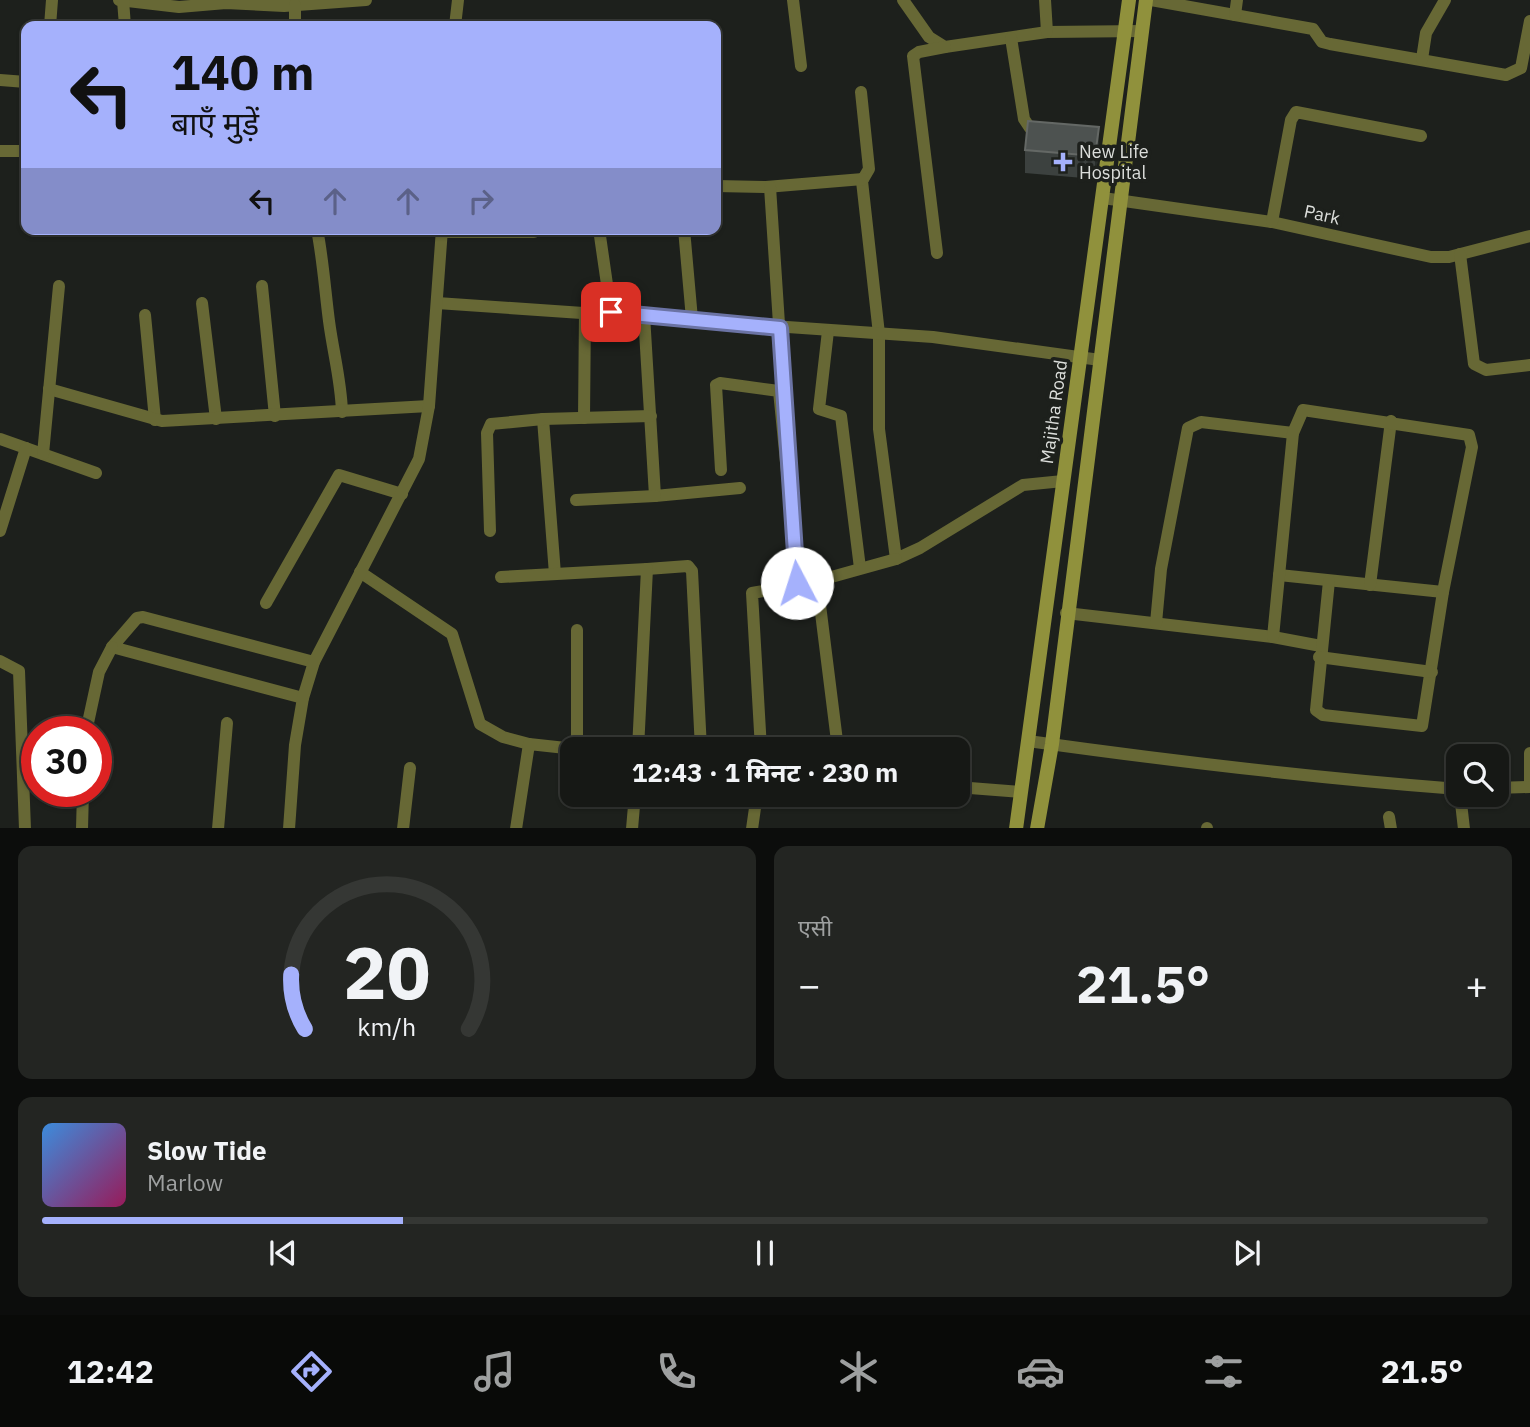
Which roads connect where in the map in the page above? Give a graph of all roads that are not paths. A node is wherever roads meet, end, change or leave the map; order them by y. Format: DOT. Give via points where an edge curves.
graph roads {
  1 [pos="52,0"];
  2 [pos="121,0"];
  3 [pos="366,0"];
  4 [pos="458,0"];
  5 [pos="793,0"];
  6 [pos="903,0"];
  7 [pos="1045,0"];
  8 [pos="1129,0"];
  9 [pos="1148,0"];
  10 [pos="1237,0"];
  11 [pos="1445,0"];
  12 [pos="225,1"];
  13 [pos="333,1"];
  14 [pos="150,2"];
  15 [pos="295,5"];
  16 [pos="1235,15"];
  17 [pos="50,21"];
  18 [pos="124,21"];
  19 [pos="295,21"];
  20 [pos="456,21"];
  21 [pos="1530,21"];
  22 [pos="1126,31"];
  23 [pos="1142,31"];
  24 [pos="1047,32"];
  25 [pos="1011,38"];
  26 [pos="945,47"];
  27 [pos="1422,59"];
  28 [pos="1526,65"];
  29 [pos="801,66"];
  30 [pos="0,80"];
  31 [pos="21,82"];
  32 [pos="861,92"];
  33 [pos="1060,132"];
  34 [pos="1421,136"];
  35 [pos="0,151"];
  36 [pos="21,151"];
  37 [pos="863,178"];
  38 [pos="721,186"];
  39 [pos="770,187"];
  40 [pos="1103,198"];
  41 [pos="1120,201"];
  42 [pos="1272,222"];
  43 [pos="318,235"];
  44 [pos="442,235"];
  45 [pos="600,235"];
  46 [pos="685,235"];
  47 [pos="1530,236"];
  48 [pos="937,253"];
  49 [pos="1460,254"];
  50 [pos="59,286"];
  51 [pos="262,286"];
  52 [pos="202,303"];
  53 [pos="437,303"];
  54 [pos="584,311"];
  55 [pos="611,312"];
  56 [pos="145,315"];
  57 [pos="644,315"];
  58 [pos="692,319"];
  59 [pos="780,328"];
  60 [pos="828,331"];
  61 [pos="879,334"];
  62 [pos="1081,356"];
  63 [pos="1100,360"];
  64 [pos="1530,365"];
  65 [pos="49,389"];
  66 [pos="429,406"];
  67 [pos="342,412"];
  68 [pos="275,416"];
  69 [pos="651,416"];
  70 [pos="584,418"];
  71 [pos="216,419"];
  72 [pos="543,419"];
  73 [pos="155,420"];
  74 [pos="1391,421"];
  75 [pos="1293,433"];
  76 [pos="0,439"];
  77 [pos="26,448"];
  78 [pos="43,454"];
  79 [pos="721,470"];
  80 [pos="96,473"];
  81 [pos="1063,481"];
  82 [pos="740,488"];
  83 [pos="402,494"];
  84 [pos="655,496"];
  85 [pos="576,500"];
  86 [pos="1,524"];
  87 [pos="793,526"];
  88 [pos="490,531"];
  89 [pos="895,559"];
  90 [pos="860,568"];
  91 [pos="647,569"];
  92 [pos="360,572"];
  93 [pos="555,574"];
  94 [pos="1279,575"];
  95 [pos="501,577"];
  96 [pos="817,581"];
  97 [pos="1329,581"];
  98 [pos="797,583"];
  99 [pos="1370,585"];
  100 [pos="1443,592"];
  101 [pos="266,603"];
  102 [pos="1066,613"];
  103 [pos="1156,623"];
  104 [pos="577,630"];
  105 [pos="1273,637"];
  106 [pos="112,647"];
  107 [pos="1320,651"];
  108 [pos="0,661"];
  109 [pos="314,662"];
  110 [pos="1432,672"];
  111 [pos="303,698"];
  112 [pos="89,716"];
  113 [pos="226,723"];
  114 [pos="575,737"];
  115 [pos="639,737"];
  116 [pos="700,737"];
  117 [pos="760,737"];
  118 [pos="836,737"];
  119 [pos="1028,741"];
  120 [pos="528,744"];
  121 [pos="1052,744"];
  122 [pos="560,747"];
  123 [pos="1530,753"];
  124 [pos="410,768"];
  125 [pos="1530,785"];
  126 [pos="1509,787"];
  127 [pos="970,788"];
  128 [pos="1446,788"];
  129 [pos="1021,792"];
  130 [pos="83,807"];
  131 [pos="634,807"];
  132 [pos="755,807"];
  133 [pos="1462,807"];
  134 [pos="25,828"];
  135 [pos="82,828"];
  136 [pos="218,828"];
  137 [pos="289,828"];
  138 [pos="403,828"];
  139 [pos="516,828"];
  140 [pos="632,828"];
  141 [pos="752,828"];
  142 [pos="1017,828"];
  143 [pos="1037,828"];
  144 [pos="1464,828"];
  1 -- 17 [label="street"];
  2 -- 14 [label="street"];
  2 -- 18 [label="street"];
  3 -- 13 [label="street"];
  4 -- 20 [label="street"];
  5 -- 29 [label="street"];
  6 -- 26 [label="street" via="929,37"];
  7 -- 24 [label="street"];
  8 -- 22 [label="main road, Majitha Road"];
  9 -- 16 [label="street"];
  9 -- 23 [label="main road"];
  10 -- 16 [label="street"];
  11 -- 27 [label="street" via="1426,33"];
  12 -- 14 [label="street" via="179,7"];
  12 -- 15 [label="street"];
  13 -- 15 [label="street"];
  15 -- 19 [label="street"];
  16 -- 27 [label="street" via="1312,29 1322,42 1330,44"];
  21 -- 28 [label="street"];
  22 -- 23 [label="street"];
  22 -- 24 [label="street"];
  22 -- 40 [label="main road, Majitha Road" via="1105,135"];
  23 -- 41 [label="main road"];
  24 -- 25 [label="street"];
  25 -- 26 [label="street"];
  25 -- 33 [label="street" via="1027,125 1034,131"];
  26 -- 48 [label="street" via="919,52 913,60"];
  27 -- 28 [label="street" via="1506,75"];
  30 -- 31 [label="street"];
  32 -- 37 [label="street" via="869,169"];
  34 -- 42 [label="street" via="1296,112"];
  35 -- 36 [label="street"];
  37 -- 39 [label="street"];
  37 -- 61 [label="street"];
  38 -- 39 [label="street"];
  39 -- 59 [label="street"];
  40 -- 41 [label="street, Park"];
  40 -- 62 [label="main road, Majitha Road"];
  41 -- 42 [label="street, Park"];
  41 -- 63 [label="main road"];
  42 -- 49 [label="street, Park" via="1432,257"];
  43 -- 67 [label="street"];
  44 -- 53 [label="street"];
  45 -- 55 [label="street"];
  46 -- 58 [label="street"];
  47 -- 49 [label="street, Park"];
  49 -- 64 [label="street" via="1474,364 1486,370"];
  50 -- 65 [label="street"];
  51 -- 68 [label="street"];
  52 -- 71 [label="street"];
  53 -- 54 [label="street"];
  53 -- 66 [label="street"];
  54 -- 55 [label="street"];
  54 -- 70 [label="street"];
  55 -- 57 [label="street"];
  56 -- 73 [label="street"];
  57 -- 58 [label="street"];
  57 -- 69 [label="street"];
  58 -- 59 [label="street"];
  59 -- 60 [label="street"];
  59 -- 87 [label="street"];
  60 -- 61 [label="street"];
  60 -- 90 [label="street" via="819,409 841,416"];
  61 -- 62 [label="street"];
  61 -- 89 [label="street" via="879,429"];
  62 -- 63 [label="street"];
  62 -- 81 [label="main road, Majitha Road"];
  63 -- 102 [label="main road"];
  65 -- 73 [label="street"];
  65 -- 78 [label="street"];
  66 -- 67 [label="street"];
  66 -- 83 [label="street" via="419,459"];
  67 -- 68 [label="street"];
  68 -- 71 [label="street"];
  69 -- 70 [label="street"];
  69 -- 84 [label="street"];
  70 -- 72 [label="street"];
  71 -- 73 [label="street"];
  72 -- 88 [label="street" via="496,421 488,428"];
  72 -- 93 [label="street"];
  74 -- 75 [label="street" via="1309,409 1303,410"];
  74 -- 99 [label="street"];
  74 -- 100 [label="street" via="1465,433 1472,440"];
  75 -- 94 [label="street"];
  75 -- 103 [label="street" via="1200,422 1188,428 1161,569"];
  76 -- 77 [label="street"];
  77 -- 78 [label="street"];
  77 -- 86 [label="street"];
  78 -- 80 [label="street"];
  79 -- 87 [label="street" via="716,385 779,391"];
  81 -- 89 [label="street" via="1023,485"];
  81 -- 119 [label="main road, Majitha Road"];
  82 -- 84 [label="street"];
  83 -- 92 [label="street"];
  83 -- 101 [label="street" via="340,475"];
  84 -- 85 [label="street"];
  87 -- 98 [label="street"];
  89 -- 90 [label="street"];
  90 -- 96 [label="street"];
  91 -- 93 [label="street"];
  91 -- 115 [label="street"];
  91 -- 116 [label="street" via="688,566 692,571"];
  92 -- 109 [label="street"];
  92 -- 120 [label="street" via="452,634 480,724"];
  93 -- 95 [label="street"];
  94 -- 97 [label="street"];
  94 -- 105 [label="street"];
  96 -- 98 [label="street"];
  96 -- 118 [label="street"];
  97 -- 99 [label="street"];
  97 -- 107 [label="street"];
  98 -- 117 [label="street" via="751,596"];
  99 -- 100 [label="street"];
  100 -- 110 [label="street"];
  102 -- 103 [label="street"];
  102 -- 121 [label="main road"];
  103 -- 105 [label="street"];
  104 -- 114 [label="street"];
  105 -- 107 [label="street"];
  106 -- 109 [label="street" via="143,617"];
  106 -- 111 [label="street"];
  106 -- 112 [label="street" via="99,672"];
  107 -- 110 [label="street"];
  107 -- 110 [label="street" via="1315,707 1323,715 1420,727 1425,722"];
  108 -- 134 [label="street" via="19,671"];
  109 -- 111 [label="street"];
  111 -- 137 [label="street"];
  113 -- 136 [label="street"];
  119 -- 121 [label="street"];
  119 -- 129 [label="main road, Majitha Road"];
  120 -- 122 [label="street"];
  120 -- 139 [label="street"];
  121 -- 128 [label="street" via="1301,776"];
  121 -- 143 [label="main road"];
  123 -- 125 [label="street"];
  124 -- 138 [label="street"];
  125 -- 126 [label="street"];
  127 -- 129 [label="street"];
  129 -- 142 [label="main road, Majitha Road"];
  130 -- 135 [label="street"];
  131 -- 140 [label="street"];
  132 -- 141 [label="street"];
  133 -- 144 [label="street"];
}
